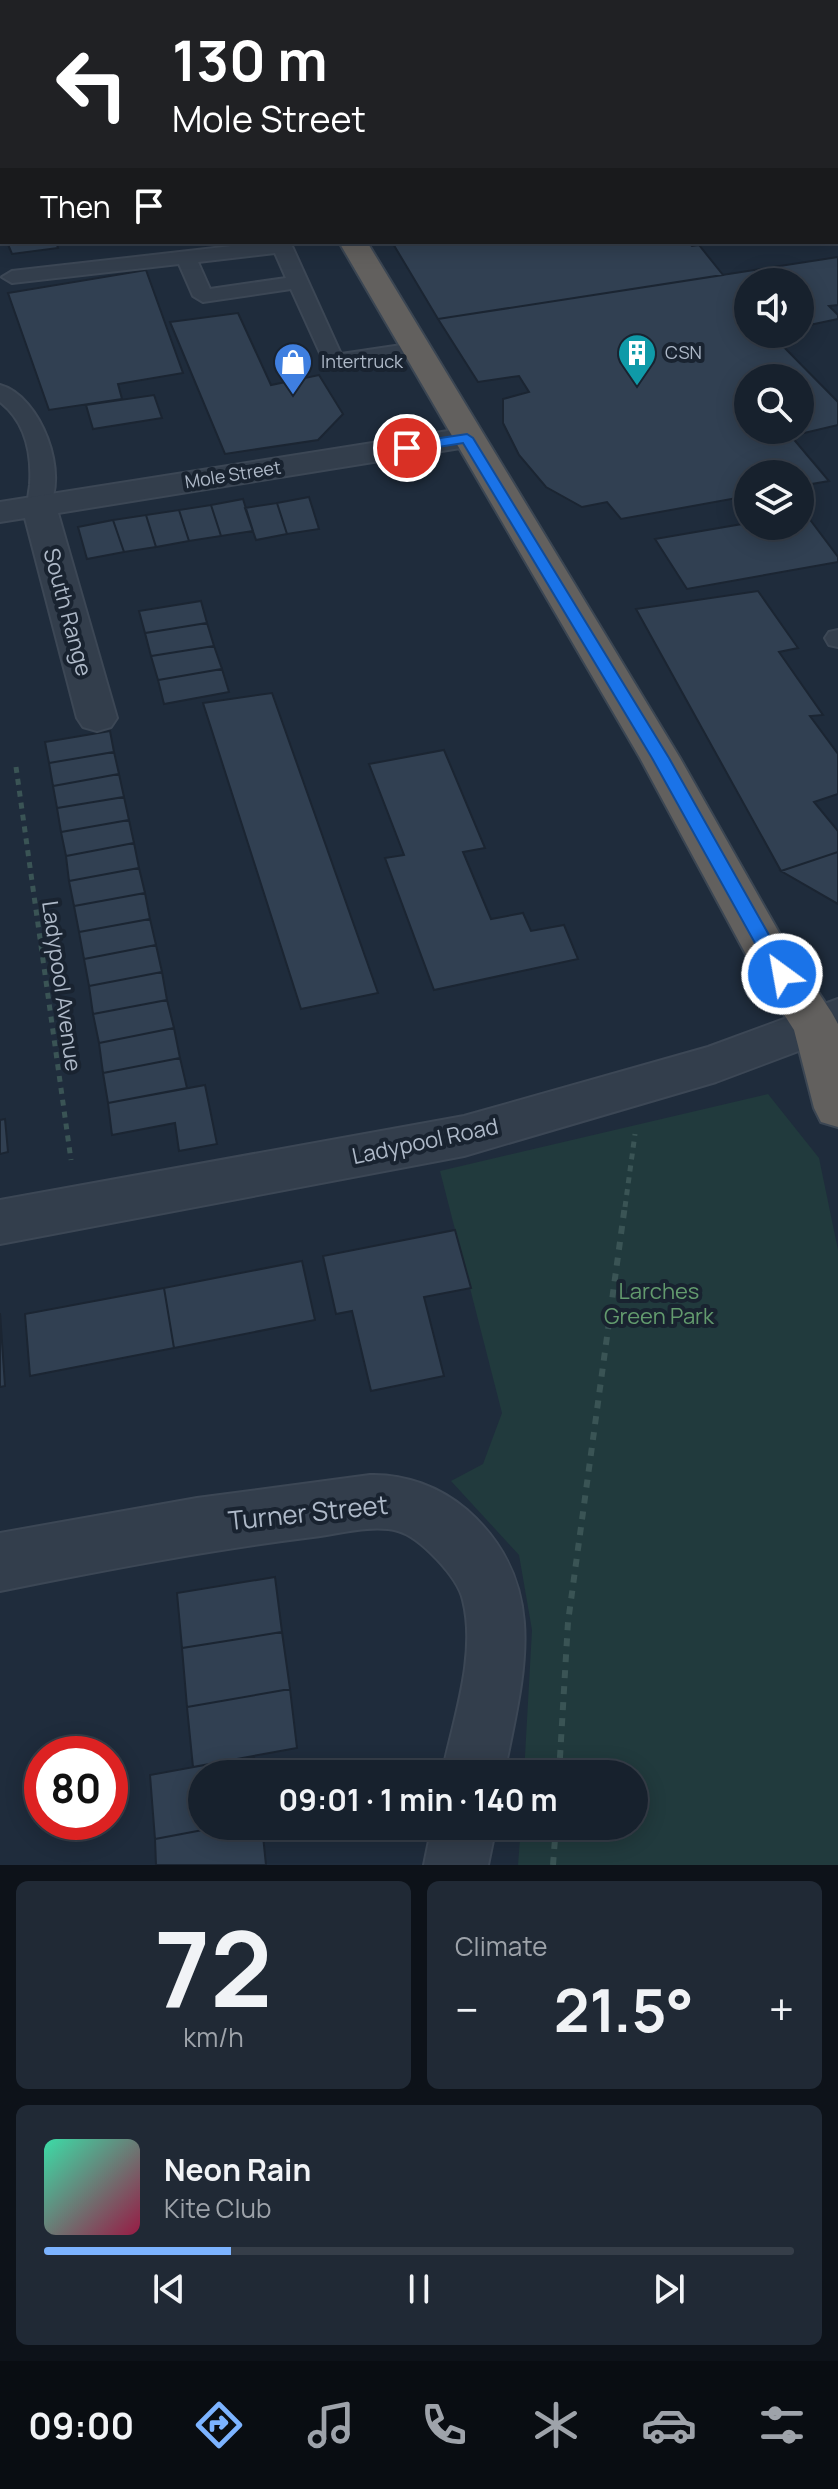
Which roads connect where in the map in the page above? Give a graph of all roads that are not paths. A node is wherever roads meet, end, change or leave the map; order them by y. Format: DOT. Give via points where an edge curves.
graph roads {
  1 [pos="354,244"];
  2 [pos="187,259"];
  3 [pos="12,277"];
  4 [pos="298,282"];
  5 [pos="415,349"];
  6 [pos="0,392"];
  7 [pos="467,438"];
  8 [pos="39,505"];
  9 [pos="0,512"];
  10 [pos="97,718"];
  11 [pos="827,1021"];
  12 [pos="838,1108"];
  13 [pos="0,1222"];
  14 [pos="0,1562"];
  15 [pos="475,1760"];
  16 [pos="461,1840"];
  17 [pos="456,1865"];
  1 -- 5 [label="highway"];
  2 -- 3 [label="lane" via="127,261"];
  2 -- 4 [label="lane" via="282,246"];
  2 -- 4 [label="lane" via="203,296"];
  4 -- 5 [label="lane" via="334,361"];
  5 -- 7 [label="highway"];
  6 -- 8 [label="lane" via="28,414 39,438 44,474"];
  7 -- 8 [label="street, Mole Street"];
  7 -- 11 [label="highway" via="660,758 765,948"];
  8 -- 9 [label="street, Mole Street"];
  8 -- 10 [label="street, South Range"];
  11 -- 12 [label="highway"];
  11 -- 13 [label="street, Ladypool Road" via="716,1063 464,1136"];
  14 -- 15 [label="street, Turner Street" via="241,1518 401,1504 447,1528 493,1597 497,1639"];
  16 -- 17 [label="street"];
}
